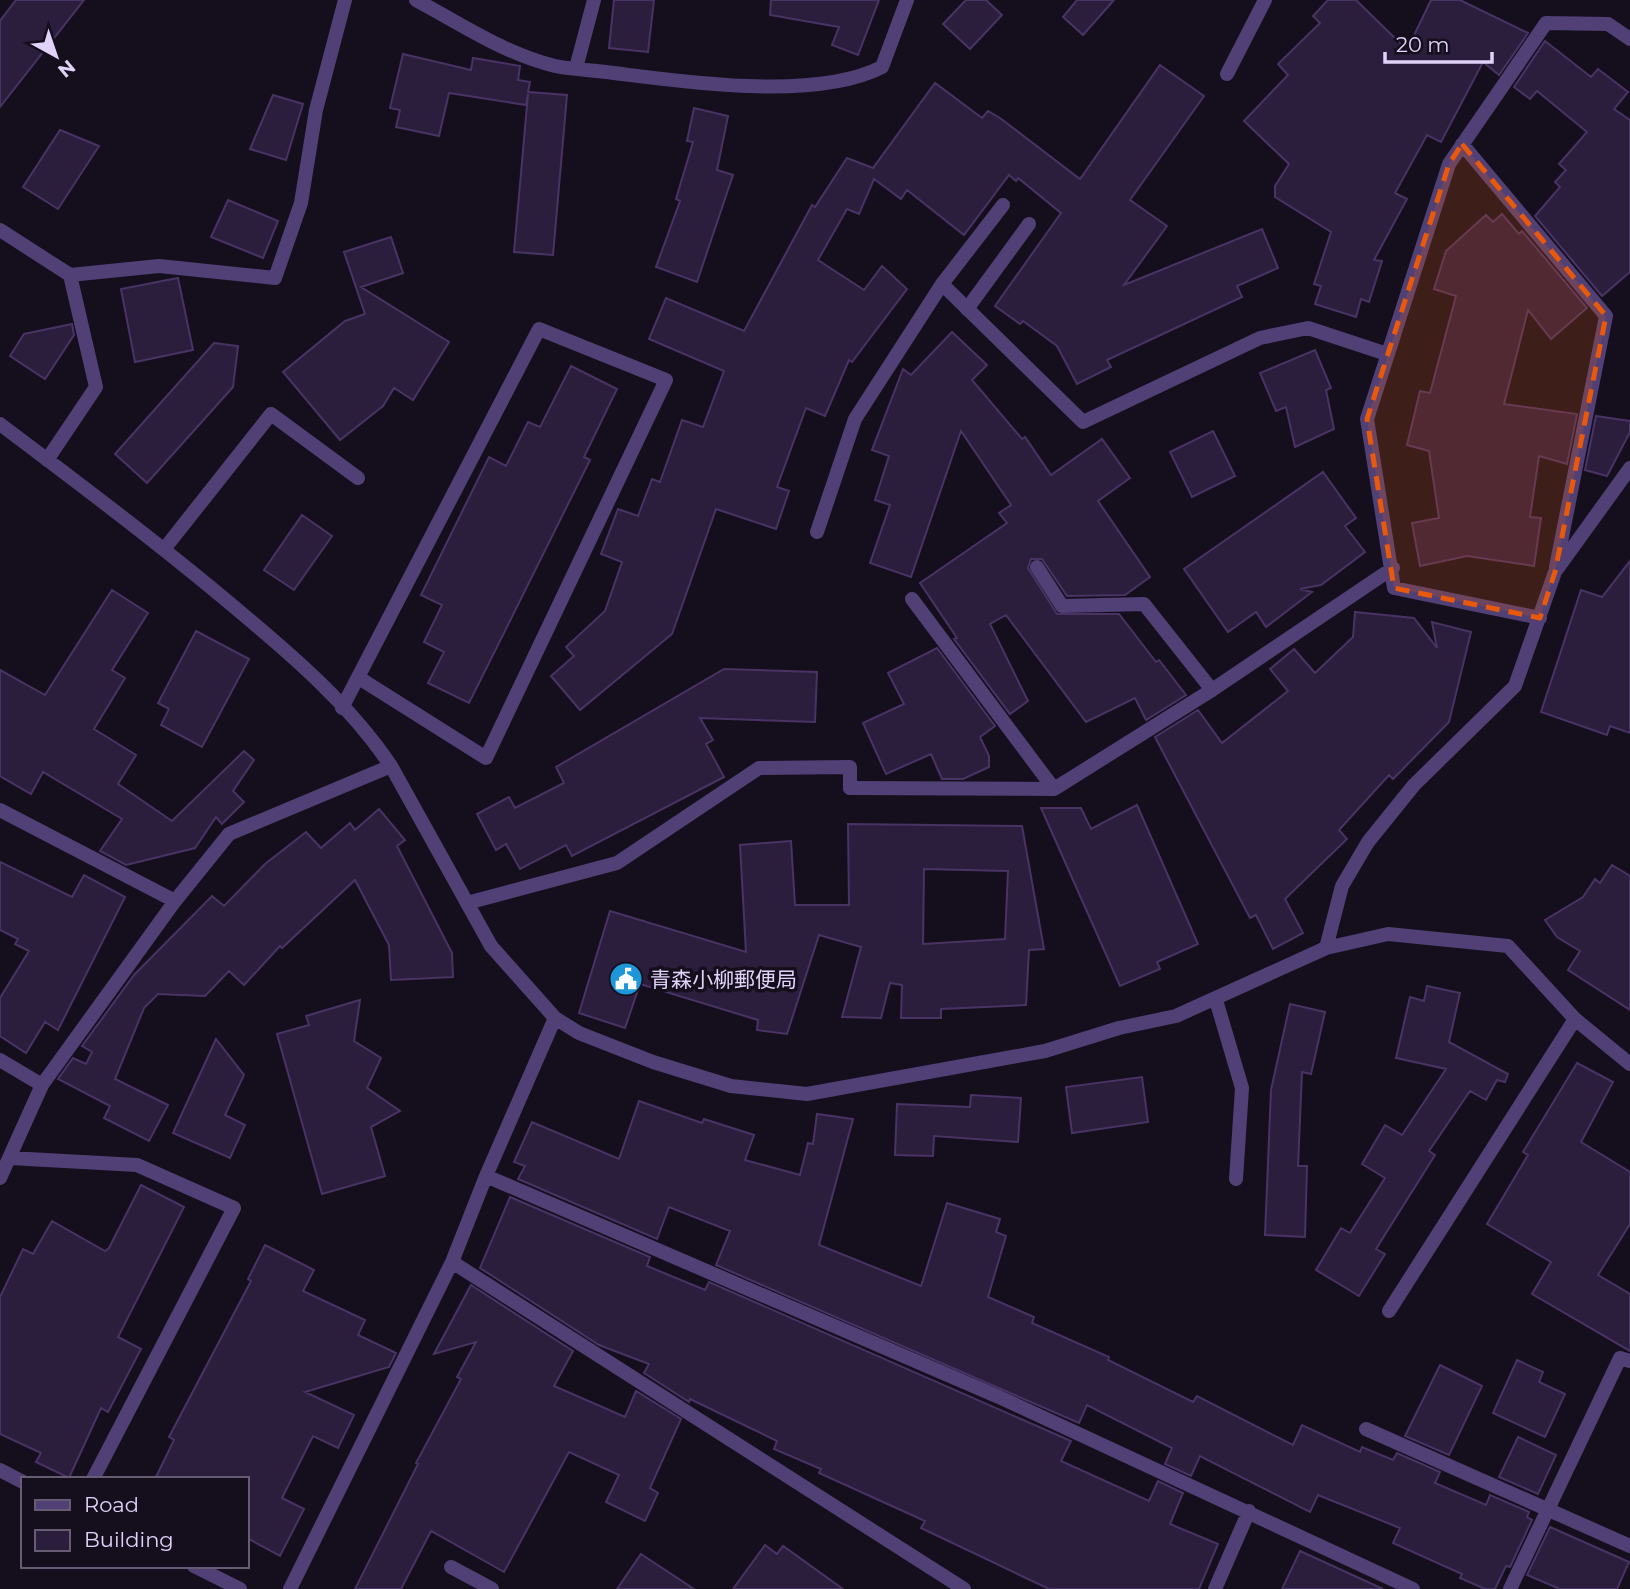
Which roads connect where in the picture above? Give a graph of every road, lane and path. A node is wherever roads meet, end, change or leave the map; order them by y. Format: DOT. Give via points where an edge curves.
graph roads {
  1 [pos="345,0"];
  2 [pos="416,0"];
  3 [pos="594,0"];
  4 [pos="906,0"];
  5 [pos="1265,0"];
  6 [pos="1630,39"];
  7 [pos="576,68"];
  8 [pos="1227,74"];
  9 [pos="1462,145"];
  10 [pos="1003,205"];
  11 [pos="1029,224"];
  12 [pos="0,230"];
  13 [pos="70,275"];
  14 [pos="942,284"];
  15 [pos="967,309"];
  16 [pos="1387,354"];
  17 [pos="0,424"];
  18 [pos="47,460"];
  19 [pos="1630,468"];
  20 [pos="358,478"];
  21 [pos="817,532"];
  22 [pos="164,548"];
  23 [pos="1037,567"];
  24 [pos="1393,568"];
  25 [pos="1555,572"];
  26 [pos="912,599"];
  27 [pos="1540,618"];
  28 [pos="359,678"];
  29 [pos="1212,690"];
  30 [pos="342,708"];
  31 [pos="391,766"];
  32 [pos="1054,789"];
  33 [pos="0,810"];
  34 [pos="175,901"];
  35 [pos="467,903"];
  36 [pos="1326,948"];
  37 [pos="1216,1000"];
  38 [pos="555,1018"];
  39 [pos="1575,1019"];
  40 [pos="0,1060"];
  41 [pos="1630,1064"];
  42 [pos="42,1085"];
  43 [pos="10,1158"];
  44 [pos="486,1176"];
  45 [pos="0,1178"];
  46 [pos="1236,1180"];
  47 [pos="452,1262"];
  48 [pos="1389,1311"];
  49 [pos="1630,1360"];
  50 [pos="1366,1429"];
  51 [pos="0,1471"];
  52 [pos="94,1477"];
  53 [pos="21,1481"];
  54 [pos="1548,1510"];
  55 [pos="1249,1511"];
  56 [pos="1630,1546"];
  57 [pos="452,1567"];
  58 [pos="198,1568"];
  59 [pos="1409,1588"];
  60 [pos="240,1589"];
  61 [pos="290,1589"];
  62 [pos="492,1589"];
  63 [pos="964,1589"];
  64 [pos="1215,1589"];
  65 [pos="1510,1589"];
  1 -- 13 [label="street" via="316,110 301,203 275,278 159,266"];
  2 -- 7 [label="street" via="495,44 556,66"];
  3 -- 7 [label="street"];
  4 -- 7 [label="street" via="882,68 862,78 790,87"];
  5 -- 8 [label="street"];
  6 -- 9 [label="street" via="1608,24 1546,23"];
  9 -- 16 [label="street" via="1449,164"];
  9 -- 25 [label="street" via="1606,316"];
  10 -- 14 [label="street"];
  11 -- 15 [label="street"];
  12 -- 13 [label="street"];
  13 -- 18 [label="street" via="96,387"];
  14 -- 15 [label="street"];
  14 -- 21 [label="street" via="855,419"];
  15 -- 16 [label="street" via="1083,422 1260,338 1308,328"];
  16 -- 24 [label="street" via="1367,419"];
  17 -- 18 [label="street"];
  18 -- 22 [label="street"];
  19 -- 25 [label="street"];
  20 -- 22 [label="street" via="271,414"];
  22 -- 30 [label="street" via="306,668"];
  23 -- 29 [label="street" via="1062,606 1144,604"];
  24 -- 27 [label="street" via="1394,588"];
  24 -- 29 [label="street"];
  25 -- 27 [label="street"];
  26 -- 32 [label="street"];
  27 -- 36 [label="street" via="1516,686 1414,785 1368,842 1342,886"];
  28 -- 28 [label="street" via="539,329 666,380 486,758"];
  28 -- 30 [label="street"];
  29 -- 32 [label="street"];
  30 -- 31 [label="street"];
  31 -- 34 [label="street" via="229,834"];
  31 -- 35 [label="street"];
  32 -- 35 [label="street" via="850,788 850,767 759,768 617,863"];
  33 -- 34 [label="street"];
  34 -- 42 [label="street"];
  35 -- 38 [label="street" via="491,946"];
  36 -- 37 [label="street"];
  36 -- 39 [label="street" via="1388,934 1508,946"];
  37 -- 38 [label="street" via="1176,1016 1045,1051 807,1094 731,1086 653,1062 579,1033"];
  37 -- 46 [label="street" via="1242,1088"];
  38 -- 44 [label="street"];
  39 -- 41 [label="street"];
  39 -- 48 [label="street"];
  40 -- 42 [label="street"];
  42 -- 43 [label="street"];
  43 -- 45 [label="street"];
  43 -- 52 [label="street" via="138,1165 234,1208"];
  44 -- 47 [label="street"];
  44 -- 55 [label="street" via="999,1397"];
  47 -- 61 [label="street"];
  47 -- 63 [label="street"];
  49 -- 54 [label="street" via="1620,1358"];
  50 -- 54 [label="street"];
  51 -- 53 [label="street"];
  54 -- 56 [label="street"];
  54 -- 65 [label="street"];
  55 -- 59 [label="street"];
  55 -- 64 [label="street"];
  57 -- 62 [label="street"];
  58 -- 60 [label="street"];
}
